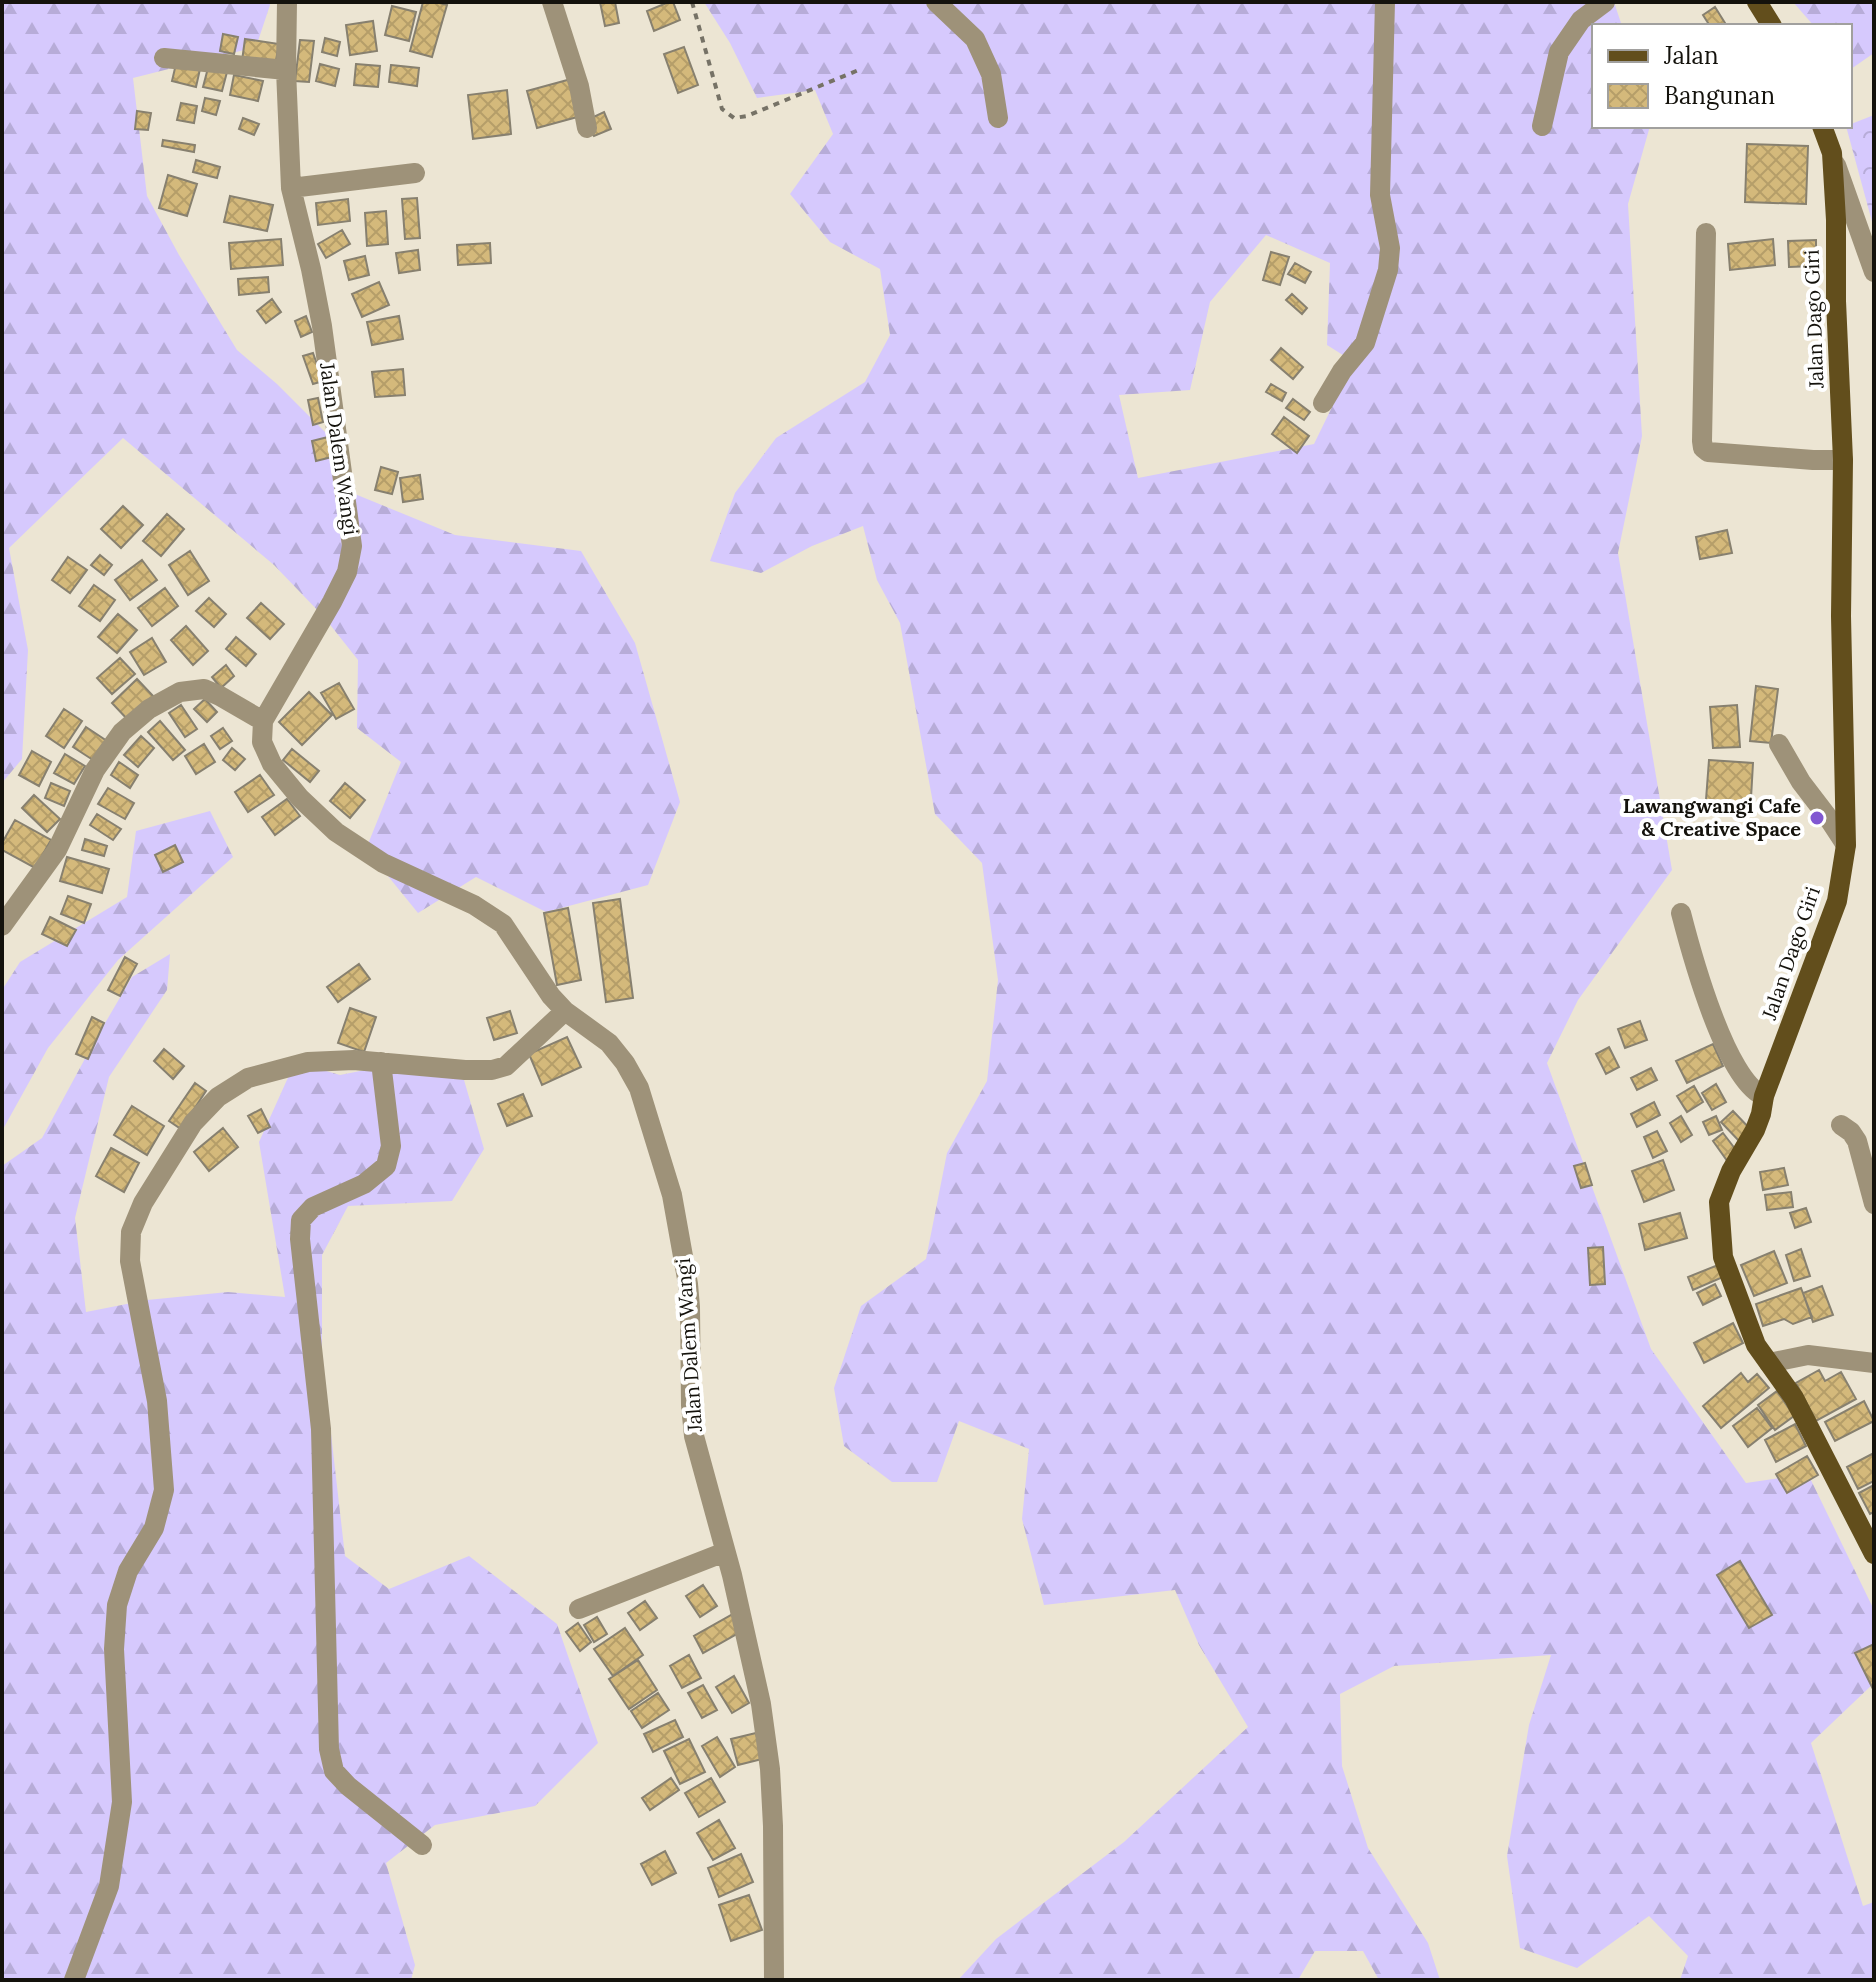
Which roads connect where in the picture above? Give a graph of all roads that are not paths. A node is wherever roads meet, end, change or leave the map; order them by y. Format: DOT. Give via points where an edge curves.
graph roads {
  1 [pos="287,2"];
  2 [pos="552,2"];
  3 [pos="936,2"];
  4 [pos="1385,2"];
  5 [pos="1605,2"];
  6 [pos="1757,2"];
  7 [pos="1771,24"];
  8 [pos="164,58"];
  9 [pos="286,70"];
  10 [pos="998,118"];
  11 [pos="1542,126"];
  12 [pos="587,128"];
  13 [pos="1823,128"];
  14 [pos="1832,153"];
  15 [pos="415,173"];
  16 [pos="291,188"];
  17 [pos="1706,233"];
  18 [pos="1874,272"];
  19 [pos="1323,403"];
  20 [pos="1843,460"];
  21 [pos="263,721"];
  22 [pos="1779,744"];
  23 [pos="1846,845"];
  24 [pos="1681,913"];
  25 [pos="2,926"];
  26 [pos="565,1011"];
  27 [pos="381,1062"];
  28 [pos="1764,1096"];
  29 [pos="1841,1125"];
  30 [pos="1874,1204"];
  31 [pos="1769,1363"];
  32 [pos="1874,1363"];
  33 [pos="725,1552"];
  34 [pos="1874,1554"];
  35 [pos="579,1609"];
  36 [pos="422,1845"];
  37 [pos="74,1980"];
  38 [pos="774,1980"];
  1 -- 9 [label="street, Jalan Dalem Wangi"];
  2 -- 12 [label="street"];
  3 -- 10 [label="street" via="975,39 991,74"];
  4 -- 19 [label="street" via="1380,195 1390,248 1388,270 1365,343"];
  5 -- 11 [label="street" via="1581,20 1559,52"];
  6 -- 7 [label="main road"];
  8 -- 9 [label="street"];
  9 -- 16 [label="street, Jalan Dalem Wangi"];
  13 -- 14 [label="main road, Jalan Dago Giri"];
  14 -- 18 [label="street"];
  14 -- 20 [label="main road, Jalan Dago Giri"];
  15 -- 16 [label="street"];
  16 -- 21 [label="street, Jalan Dalem Wangi" via="322,326 352,546 347,572 332,602"];
  17 -- 20 [label="street" via="1703,448"];
  20 -- 23 [label="main road, Jalan Dago Giri"];
  21 -- 25 [label="street" via="204,689 180,692 149,709 122,732 95,770 57,850"];
  21 -- 26 [label="street, Jalan Dalem Wangi" via="262,742 272,764 300,798 336,832 383,863 503,924"];
  22 -- 23 [label="street"];
  23 -- 28 [label="main road, Jalan Dago Giri" via="1837,901"];
  24 -- 28 [label="street" via="1725,1047 1743,1077"];
  26 -- 27 [label="street" via="506,1066 492,1070"];
  26 -- 33 [label="street, Jalan Dalem Wangi" via="609,1043 625,1063 639,1088 672,1195 688,1284 694,1436"];
  27 -- 36 [label="street" via="391,1146 386,1166 364,1184 313,1207 301,1220 300,1239 321,1429 329,1749 334,1771 348,1786"];
  27 -- 37 [label="street" via="308,1062 248,1078 218,1097 193,1123 131,1232 130,1261 157,1401 164,1490 154,1528 128,1571 117,1605 114,1649 122,1802 109,1886"];
  28 -- 31 [label="main road, Jalan Dago Giri" via="1755,1130 1719,1202 1723,1257 1756,1345"];
  29 -- 30 [label="street" via="1857,1141"];
  31 -- 32 [label="street" via="1808,1355"];
  31 -- 34 [label="main road, Jalan Dago Giri" via="1794,1398"];
  33 -- 35 [label="street"];
  33 -- 38 [label="street, Jalan Dalem Wangi" via="761,1704 770,1769"];
}
